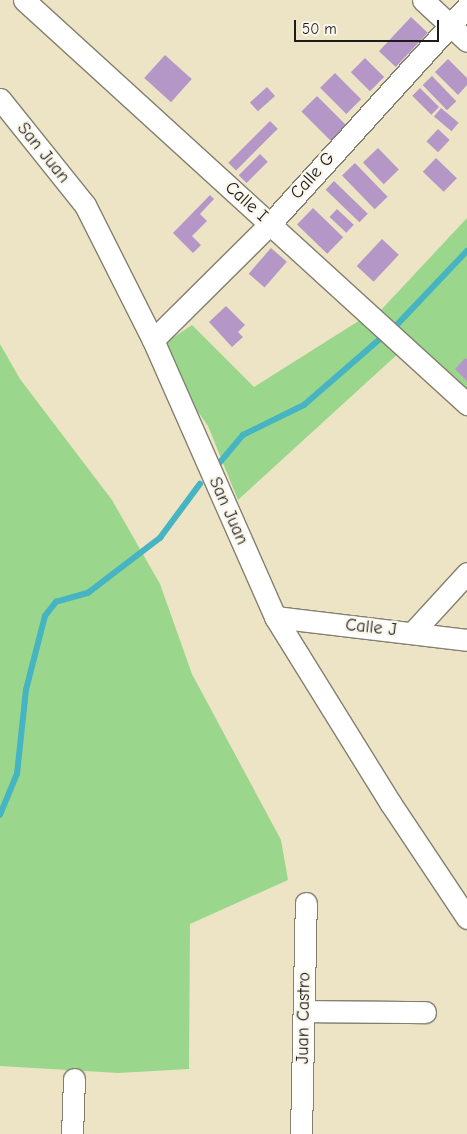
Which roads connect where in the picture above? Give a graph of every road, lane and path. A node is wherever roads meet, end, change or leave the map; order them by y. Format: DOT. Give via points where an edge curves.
graph roads {
  1 [pos="24,0"];
  2 [pos="423,0"];
  3 [pos="467,7"];
  4 [pos="450,25"];
  5 [pos="467,41"];
  6 [pos="0,99"];
  7 [pos="270,224"];
  8 [pos="154,340"];
  9 [pos="467,404"];
  10 [pos="467,573"];
  11 [pos="275,617"];
  12 [pos="413,632"];
  13 [pos="467,640"];
  14 [pos="306,903"];
  15 [pos="467,918"];
  16 [pos="304,1011"];
  17 [pos="425,1012"];
  18 [pos="74,1079"];
  19 [pos="72,1134"];
  20 [pos="301,1134"];
  1 -- 7 [label="street, Calle I"];
  2 -- 4 [label="street"];
  3 -- 4 [label="street, Calle G"];
  4 -- 5 [label="street"];
  4 -- 7 [label="street, Calle G"];
  6 -- 8 [label="street, San Juan" via="85,205"];
  7 -- 8 [label="street, Calle G"];
  7 -- 9 [label="street, Calle I"];
  8 -- 11 [label="street, San Juan"];
  10 -- 12 [label="street"];
  11 -- 12 [label="street, Calle J"];
  11 -- 15 [label="street, San Juan" via="391,804"];
  12 -- 13 [label="street, Calle J"];
  14 -- 16 [label="street, Juan Castro"];
  16 -- 17 [label="street"];
  16 -- 20 [label="street, Juan Castro"];
  18 -- 19 [label="street"];
}
